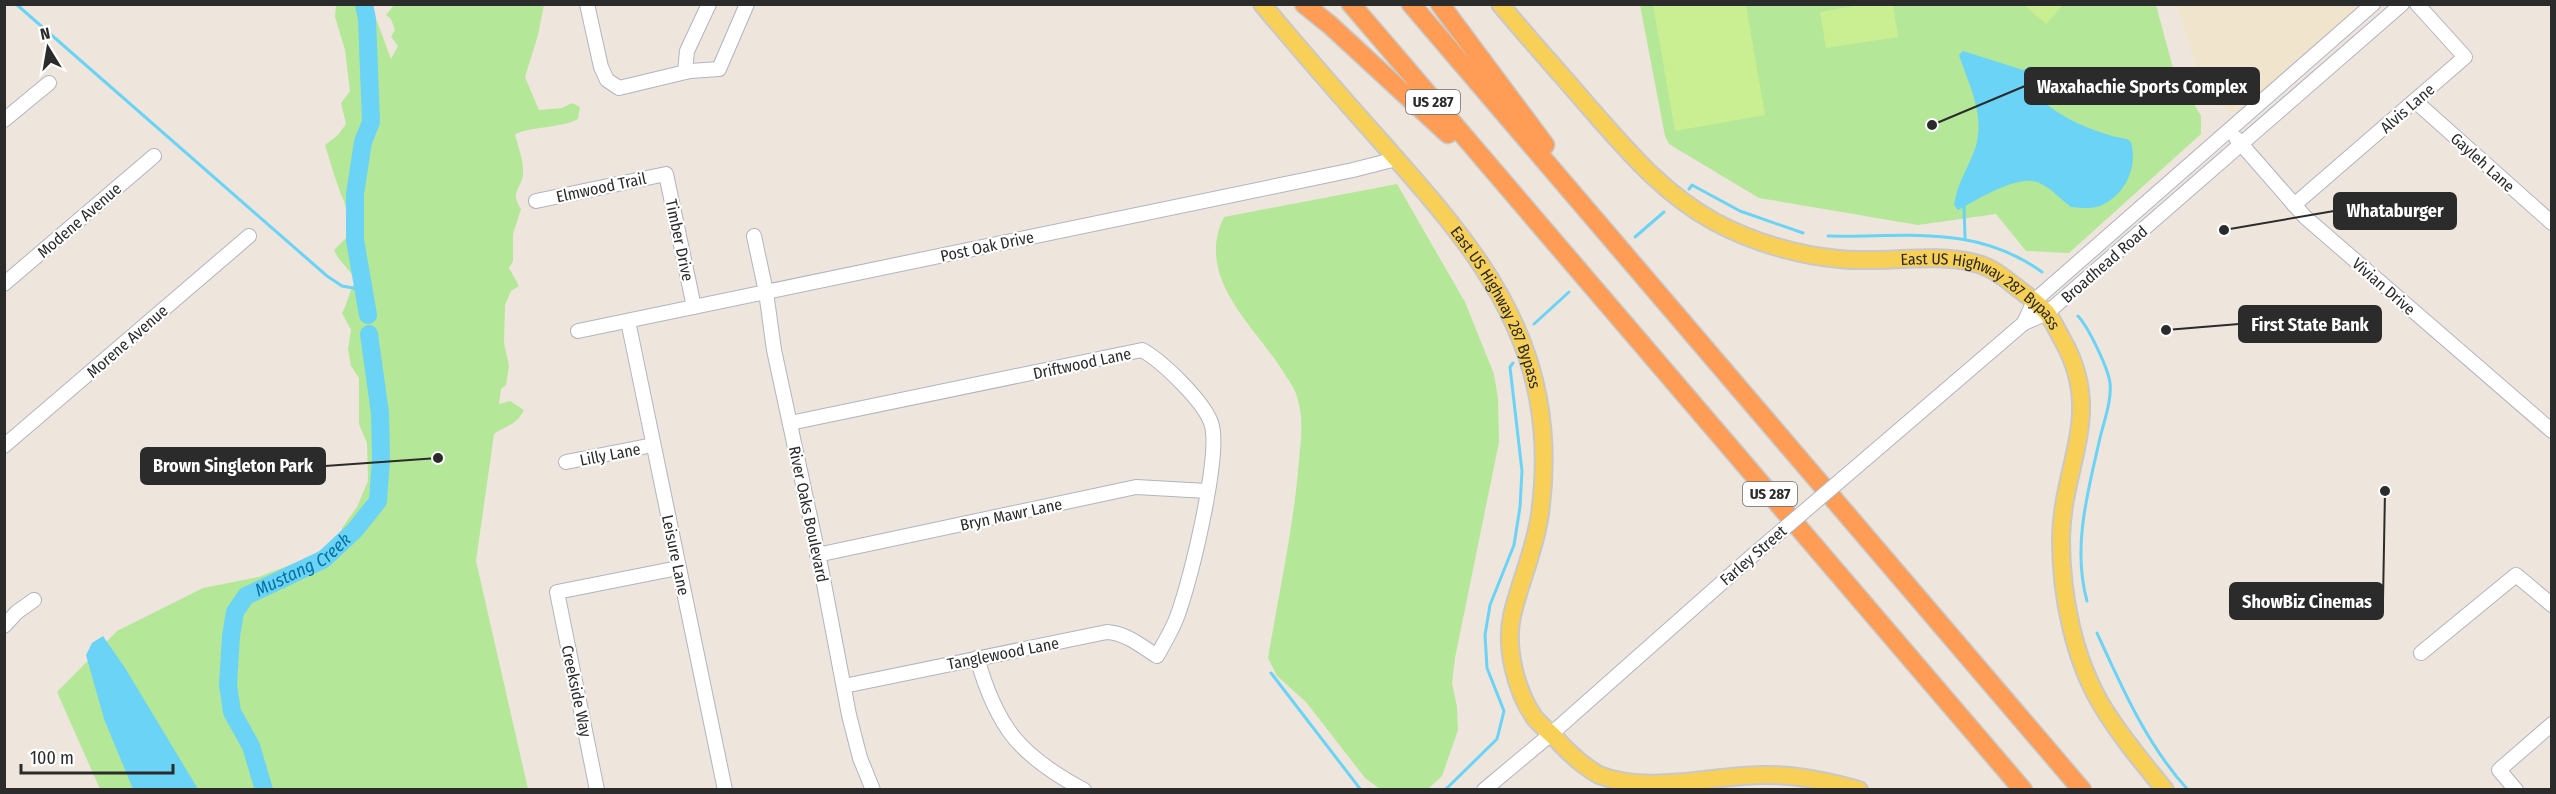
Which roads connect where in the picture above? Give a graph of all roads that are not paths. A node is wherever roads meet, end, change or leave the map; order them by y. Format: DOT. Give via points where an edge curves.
graph roads {
  1 [pos="587,4"];
  2 [pos="709,4"];
  3 [pos="747,4"];
  4 [pos="1262,4"];
  5 [pos="1304,4"];
  6 [pos="1352,4"];
  7 [pos="1411,4"];
  8 [pos="1440,4"];
  9 [pos="1500,4"];
  10 [pos="2373,4"];
  11 [pos="2402,4"];
  12 [pos="2417,4"];
  13 [pos="686,72"];
  14 [pos="49,83"];
  15 [pos="2415,101"];
  16 [pos="4,120"];
  17 [pos="2229,129"];
  18 [pos="2241,144"];
  19 [pos="154,156"];
  20 [pos="1396,159"];
  21 [pos="666,174"];
  22 [pos="1517,198"];
  23 [pos="536,201"];
  24 [pos="2294,205"];
  25 [pos="1585,210"];
  26 [pos="2552,223"];
  27 [pos="249,236"];
  28 [pos="754,236"];
  29 [pos="4,284"];
  30 [pos="766,292"];
  31 [pos="2034,301"];
  32 [pos="694,307"];
  33 [pos="2047,313"];
  34 [pos="628,321"];
  35 [pos="2024,323"];
  36 [pos="578,331"];
  37 [pos="790,423"];
  38 [pos="2552,431"];
  39 [pos="653,445"];
  40 [pos="4,446"];
  41 [pos="566,462"];
  42 [pos="1207,490"];
  43 [pos="817,555"];
  44 [pos="678,568"];
  45 [pos="34,600"];
  46 [pos="2552,605"];
  47 [pos="4,626"];
  48 [pos="2421,653"];
  49 [pos="1157,656"];
  50 [pos="977,658"];
  51 [pos="844,686"];
  52 [pos="2552,724"];
  53 [pos="1551,734"];
  54 [pos="2040,741"];
  55 [pos="597,789"];
  56 [pos="725,789"];
  57 [pos="873,789"];
  58 [pos="1084,789"];
  59 [pos="1484,789"];
  60 [pos="1859,789"];
  61 [pos="2023,789"];
  62 [pos="2082,789"];
  63 [pos="2092,789"];
  64 [pos="2164,789"];
  65 [pos="2516,789"];
  1 -- 13 [label="street" via="607,80 620,88"];
  2 -- 13 [label="street" via="687,51"];
  3 -- 13 [label="street" via="719,69"];
  4 -- 20 [label="main road, East US Highway 287 Bypass"];
  5 -- 22 [label="highway"];
  6 -- 22 [label="highway, US 287"];
  7 -- 25 [label="highway, US 287"];
  8 -- 25 [label="highway" via="1574,183"];
  9 -- 31 [label="main road, East US Highway 287 Bypass" via="1659,184 1714,221 1783,249 1840,260 1975,263 1998,273"];
  10 -- 17 [label="street, Broadhead Road"];
  11 -- 18 [label="street, Broadhead Road"];
  12 -- 15 [label="street, Alvis Lane" via="2465,57"];
  14 -- 16 [label="street"];
  15 -- 24 [label="street, Alvis Lane"];
  15 -- 26 [label="street, Gayleh Lane"];
  17 -- 18 [label="street, Vivian Drive"];
  17 -- 31 [label="street, Broadhead Road"];
  18 -- 24 [label="street, Vivian Drive"];
  18 -- 33 [label="street, Broadhead Road"];
  19 -- 29 [label="street, Modene Avenue"];
  20 -- 30 [label="street, Post Oak Drive"];
  20 -- 53 [label="main road, East US Highway 287 Bypass" via="1481,262 1501,295 1528,358 1542,424 1540,513 1510,636 1512,660 1523,697 1533,716"];
  21 -- 23 [label="street, Elmwood Trail"];
  21 -- 32 [label="street, Timber Drive"];
  22 -- 61 [label="highway, US 287"];
  24 -- 38 [label="street, Vivian Drive"];
  25 -- 54 [label="highway, US 287"];
  27 -- 40 [label="street, Morene Avenue"];
  28 -- 30 [label="street, River Oaks Boulevard"];
  30 -- 32 [label="street, Post Oak Drive"];
  30 -- 37 [label="street, River Oaks Boulevard"];
  31 -- 33 [label="main road, East US Highway 287 Bypass"];
  31 -- 35 [label="street, Broadhead Road"];
  32 -- 34 [label="street, Post Oak Drive"];
  33 -- 35 [label="street, Broadhead Road"];
  33 -- 64 [label="main road, East US Highway 287 Bypass" via="2074,362 2081,387 2080,434 2061,538 2070,621 2088,678 2102,707"];
  34 -- 36 [label="street, Post Oak Drive"];
  34 -- 39 [label="street, Leisure Lane"];
  35 -- 53 [label="street, Farley Street, bridge"];
  37 -- 42 [label="street, Driftwood Lane" via="1142,350 1168,367 1209,419 1213,450"];
  37 -- 43 [label="street, River Oaks Boulevard"];
  39 -- 41 [label="street, Lilly Lane"];
  39 -- 44 [label="street, Leisure Lane"];
  42 -- 43 [label="street, Bryn Mawr Lane" via="1136,487"];
  42 -- 49 [label="street, Driftwood Lane" via="1198,541 1175,623"];
  43 -- 51 [label="street, River Oaks Boulevard"];
  44 -- 55 [label="street, Creekside Way" via="557,592"];
  44 -- 56 [label="street, Leisure Lane"];
  45 -- 47 [label="street"];
  46 -- 48 [label="street" via="2516,575"];
  49 -- 50 [label="street, Tanglewood Lane" via="1128,638 1107,632"];
  50 -- 51 [label="street, Tanglewood Lane"];
  50 -- 58 [label="street" via="994,709 1009,733 1051,772"];
  51 -- 57 [label="street, River Oaks Boulevard" via="860,758"];
  52 -- 65 [label="street" via="2499,770"];
  53 -- 59 [label="street, Farley Street"];
  53 -- 60 [label="main road, East US Highway 287 Bypass" via="1580,764 1621,784 1650,786 1781,774"];
  54 -- 62 [label="highway, US 287"];
  54 -- 63 [label="highway" via="2059,752"];
}
